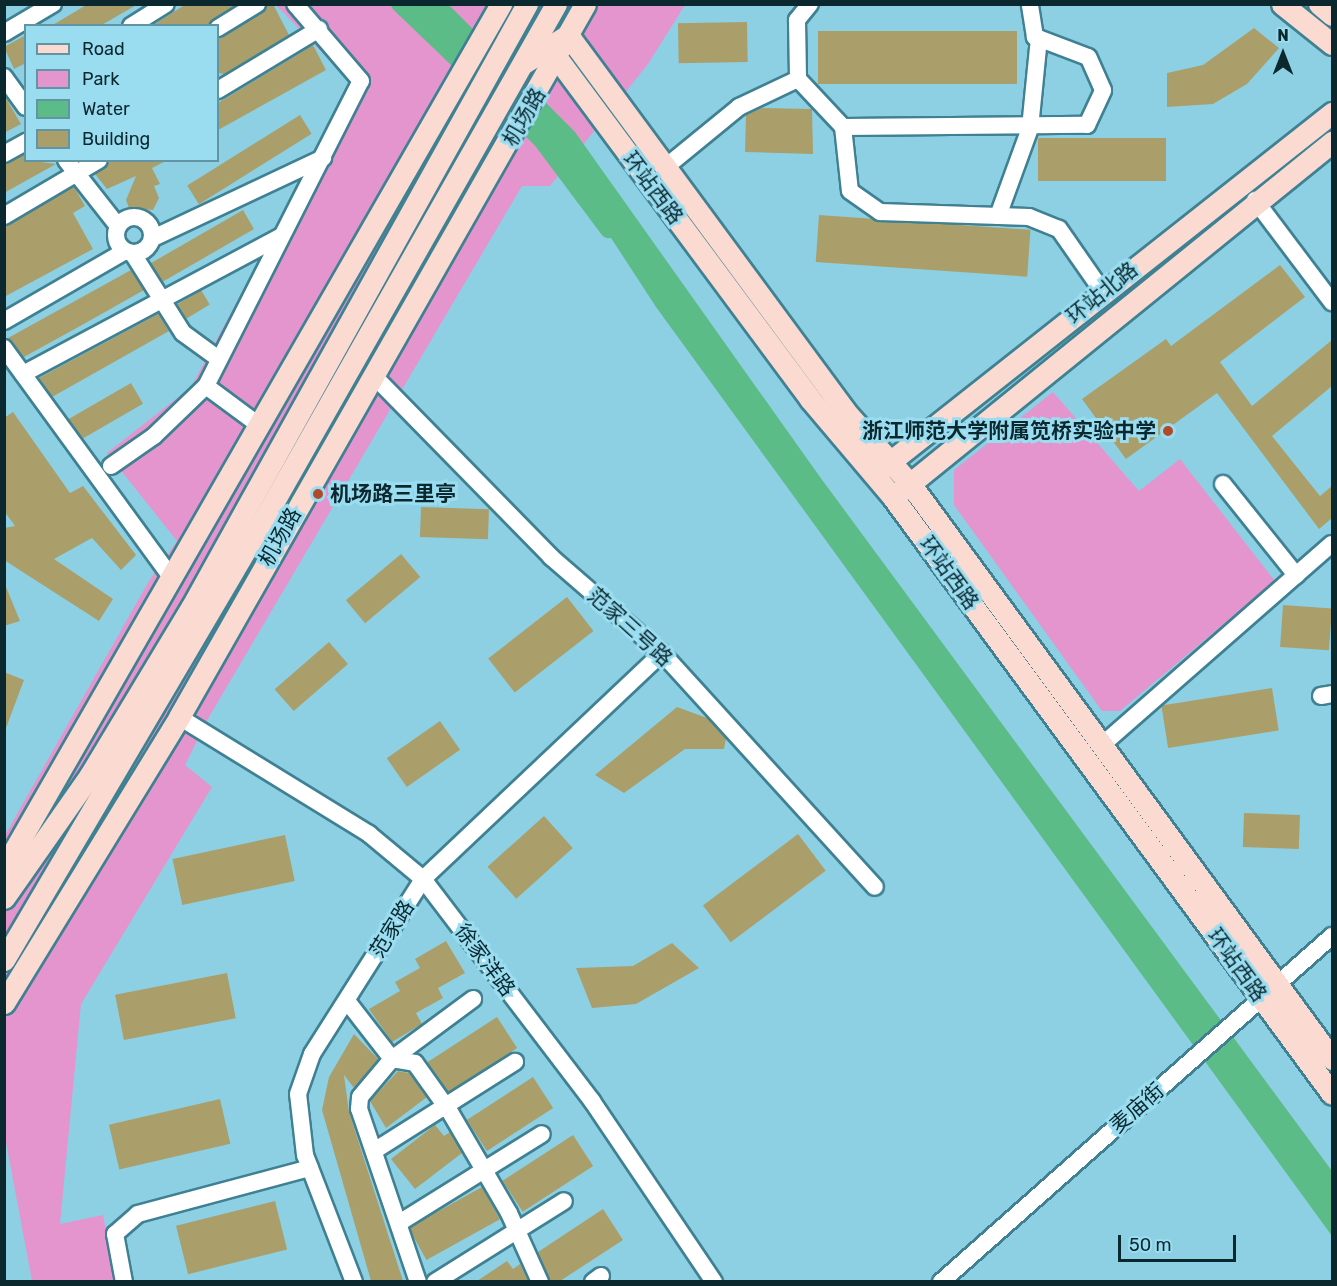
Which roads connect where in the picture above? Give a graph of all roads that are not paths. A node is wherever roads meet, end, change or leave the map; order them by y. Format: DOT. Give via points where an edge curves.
graph roads {
  1 [pos="53,4"];
  2 [pos="166,4"];
  3 [pos="256,4"];
  4 [pos="295,4"];
  5 [pos="501,4"];
  6 [pos="527,4"];
  7 [pos="556,4"];
  8 [pos="585,4"];
  9 [pos="810,4"];
  10 [pos="1030,4"];
  11 [pos="1282,4"];
  12 [pos="1319,4"];
  13 [pos="1332,15"];
  14 [pos="134,24"];
  15 [pos="219,27"];
  16 [pos="319,29"];
  17 [pos="4,33"];
  18 [pos="568,35"];
  19 [pos="1039,38"];
  20 [pos="1332,44"];
  21 [pos="557,58"];
  22 [pos="520,71"];
  23 [pos="4,77"];
  24 [pos="798,79"];
  25 [pos="219,89"];
  26 [pos="18,97"];
  27 [pos="1332,113"];
  28 [pos="843,127"];
  29 [pos="1030,128"];
  30 [pos="1332,142"];
  31 [pos="24,143"];
  32 [pos="4,154"];
  33 [pos="323,158"];
  34 [pos="91,162"];
  35 [pos="667,166"];
  36 [pos="71,167"];
  37 [pos="1255,200"];
  38 [pos="4,216"];
  39 [pos="998,216"];
  40 [pos="118,226"];
  41 [pos="281,236"];
  42 [pos="153,238"];
  43 [pos="129,252"];
  44 [pos="1102,292"];
  45 [pos="159,301"];
  46 [pos="1332,302"];
  47 [pos="4,321"];
  48 [pos="4,348"];
  49 [pos="216,357"];
  50 [pos="23,374"];
  51 [pos="375,377"];
  52 [pos="206,386"];
  53 [pos="256,423"];
  54 [pos="892,460"];
  55 [pos="111,466"];
  56 [pos="872,476"];
  57 [pos="1223,484"];
  58 [pos="911,485"];
  59 [pos="892,496"];
  60 [pos="1332,544"];
  61 [pos="1296,575"];
  62 [pos="172,578"];
  63 [pos="662,653"];
  64 [pos="91,717"];
  65 [pos="179,717"];
  66 [pos="1102,746"];
  67 [pos="90,775"];
  68 [pos="29,826"];
  69 [pos="4,843"];
  70 [pos="4,868"];
  71 [pos="423,879"];
  72 [pos="874,887"];
  73 [pos="4,898"];
  74 [pos="1332,936"];
  75 [pos="4,960"];
  76 [pos="1279,986"];
  77 [pos="473,999"];
  78 [pos="1262,1000"];
  79 [pos="347,1001"];
  80 [pos="4,1004"];
  81 [pos="392,1059"];
  82 [pos="1332,1059"];
  83 [pos="515,1062"];
  84 [pos="1332,1094"];
  85 [pos="446,1106"];
  86 [pos="542,1134"];
  87 [pos="374,1151"];
  88 [pos="310,1168"];
  89 [pos="484,1170"];
  90 [pos="564,1201"];
  91 [pos="399,1223"];
  92 [pos="517,1230"];
  93 [pos="124,1281"];
  94 [pos="354,1281"];
  95 [pos="418,1281"];
  96 [pos="435,1281"];
  97 [pos="540,1281"];
  98 [pos="714,1281"];
  99 [pos="941,1281"];
  1 -- 17 [label="street"];
  2 -- 14 [label="street"];
  3 -- 15 [label="street"];
  4 -- 16 [label="street"];
  5 -- 53 [label="main road" via="442,103 376,227"];
  6 -- 67 [label="main road, 机场路" via="192,606"];
  7 -- 22 [label="main road, 机场路"];
  8 -- 18 [label="main road, 机场路"];
  9 -- 24 [label="street" via="797,20"];
  10 -- 19 [label="street"];
  11 -- 20 [label="main road"];
  12 -- 13 [label="main road"];
  16 -- 25 [label="street"];
  16 -- 33 [label="street" via="361,81"];
  18 -- 21 [label="main road, 机场路"];
  18 -- 22 [label="main road"];
  18 -- 35 [label="main road, 环站西路"];
  19 -- 29 [label="street"];
  19 -- 29 [label="street" via="1088,57 1103,90 1087,125"];
  21 -- 51 [label="main road, 机场路"];
  21 -- 56 [label="main road, 环站西路"];
  22 -- 75 [label="main road, 机场路"];
  23 -- 26 [label="street"];
  24 -- 28 [label="street"];
  24 -- 35 [label="street" via="739,107"];
  27 -- 44 [label="main road, 环站北路"];
  28 -- 29 [label="street"];
  28 -- 39 [label="street" via="850,191 880,212"];
  29 -- 39 [label="street"];
  30 -- 37 [label="main road, 环站北路"];
  31 -- 32 [label="street"];
  33 -- 41 [label="street"];
  33 -- 42 [label="street"];
  34 -- 36 [label="street"];
  35 -- 54 [label="main road, 环站西路" via="844,410"];
  36 -- 38 [label="street"];
  36 -- 40 [label="street"];
  37 -- 46 [label="street"];
  37 -- 58 [label="main road, 环站北路"];
  39 -- 44 [label="street" via="1029,217 1059,229"];
  40 -- 42 [label="street" via="141,218 150,226"];
  40 -- 43 [label="street" via="117,243"];
  41 -- 45 [label="street"];
  41 -- 49 [label="street"];
  42 -- 43 [label="street" via="147,249"];
  43 -- 45 [label="street"];
  43 -- 47 [label="street"];
  44 -- 54 [label="main road, 环站北路"];
  45 -- 49 [label="street" via="183,333"];
  45 -- 50 [label="street"];
  48 -- 50 [label="street"];
  49 -- 52 [label="street"];
  50 -- 62 [label="street"];
  51 -- 63 [label="street, 范家三号路" via="551,557"];
  51 -- 65 [label="main road, 机场路"];
  52 -- 53 [label="street"];
  52 -- 55 [label="street" via="154,435"];
  53 -- 62 [label="main road"];
  54 -- 56 [label="main road, 环站北路"];
  54 -- 58 [label="main road, 环站西路"];
  56 -- 59 [label="main road, 环站西路"];
  57 -- 61 [label="street"];
  58 -- 59 [label="main road, 环站北路"];
  58 -- 66 [label="main road, 环站西路"];
  59 -- 78 [label="main road, 环站西路"];
  60 -- 61 [label="street"];
  61 -- 66 [label="street"];
  62 -- 64 [label="main road"];
  63 -- 71 [label="street, 范家路"];
  63 -- 72 [label="street, 范家三号路"];
  64 -- 67 [label="main road"];
  64 -- 68 [label="main road"];
  65 -- 71 [label="street, 徐家洋路" via="369,834"];
  65 -- 80 [label="main road, 机场路"];
  66 -- 76 [label="main road, 环站西路"];
  67 -- 73 [label="main road, 机场路"];
  68 -- 69 [label="main road"];
  68 -- 70 [label="main road"];
  71 -- 79 [label="street, 范家路"];
  71 -- 98 [label="street, 徐家洋路" via="592,1101"];
  74 -- 76 [label="street, 麦庙街"];
  76 -- 78 [label="street, 麦庙街"];
  76 -- 82 [label="main road, 环站西路"];
  77 -- 81 [label="street"];
  78 -- 84 [label="main road, 环站西路"];
  78 -- 99 [label="street, 麦庙街"];
  79 -- 81 [label="street"];
  79 -- 88 [label="street, 范家路" via="312,1054 298,1095"];
  81 -- 85 [label="street" via="415,1063"];
  81 -- 87 [label="street" via="360,1097"];
  83 -- 85 [label="street"];
  85 -- 87 [label="street"];
  85 -- 89 [label="street"];
  86 -- 89 [label="street"];
  87 -- 91 [label="street"];
  88 -- 93 [label="street" via="138,1214 115,1234"];
  88 -- 94 [label="street, 范家路"];
  89 -- 91 [label="street"];
  89 -- 92 [label="street"];
  90 -- 92 [label="street"];
  91 -- 95 [label="street"];
  92 -- 96 [label="street"];
  92 -- 97 [label="street"];
}
